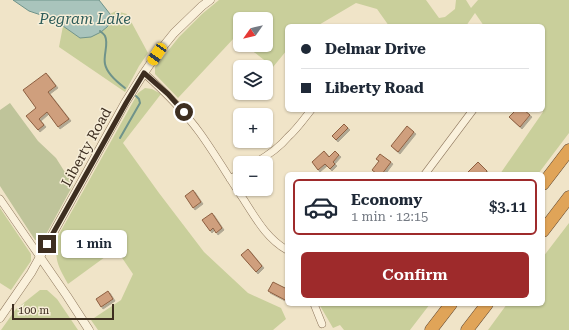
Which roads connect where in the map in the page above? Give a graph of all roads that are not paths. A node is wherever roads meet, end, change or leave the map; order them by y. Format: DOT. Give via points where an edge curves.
graph roads {
  1 [pos="210,0"];
  2 [pos="144,73"];
  3 [pos="309,112"];
  4 [pos="472,112"];
  5 [pos="569,150"];
  6 [pos="267,156"];
  7 [pos="426,172"];
  8 [pos="233,177"];
  9 [pos="230,179"];
  10 [pos="545,181"];
  11 [pos="569,197"];
  12 [pos="0,199"];
  13 [pos="545,228"];
  14 [pos="285,249"];
  15 [pos="40,257"];
  16 [pos="315,306"];
  17 [pos="449,306"];
  18 [pos="485,306"];
  19 [pos="0,318"];
  20 [pos="322,324"];
  21 [pos="89,330"];
  22 [pos="431,330"];
  23 [pos="467,330"];
  1 -- 2 [label="street, Liberty Road" via="174,33"];
  2 -- 9 [label="street" via="168,94 189,119"];
  2 -- 15 [label="street, Liberty Road"];
  3 -- 6 [label="street" via="290,136"];
  4 -- 7 [label="street"];
  5 -- 10 [label="highway"];
  8 -- 9 [label="street"];
  9 -- 14 [label="street" via="259,224 270,238"];
  11 -- 13 [label="highway"];
  12 -- 15 [label="street"];
  15 -- 19 [label="street, Liberty Road"];
  15 -- 21 [label="street"];
  16 -- 20 [label="street"];
  17 -- 22 [label="highway"];
  18 -- 23 [label="highway"];
}
